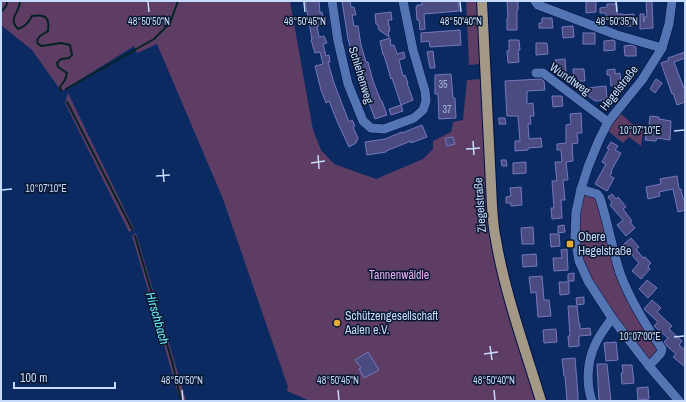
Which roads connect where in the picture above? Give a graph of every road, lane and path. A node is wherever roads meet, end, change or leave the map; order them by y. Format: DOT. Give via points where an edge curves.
graph roads {
  1 [pos="332,1"];
  2 [pos="403,1"];
  3 [pos="482,1"];
  4 [pos="535,1"];
  5 [pos="672,1"];
  6 [pos="662,48"];
  7 [pos="536,73"];
  8 [pos="608,122"];
  9 [pos="581,189"];
  10 [pos="612,318"];
  11 [pos="649,366"];
  12 [pos="541,401"];
  13 [pos="592,401"];
  14 [pos="679,401"];
  1 -- 2 [label="street, Schlehenweg" via="348,84 363,121 370,128 384,129 414,118 423,110 426,101"];
  3 -- 12 [label="main road, Ziegelstraße" via="495,239 505,284"];
  4 -- 6 [label="street" via="538,5 612,33"];
  5 -- 6 [label="street, Hegelstraße"];
  6 -- 8 [label="street, Hegelstraße" via="642,80"];
  7 -- 8 [label="street, Wundtweg" via="544,73"];
  8 -- 9 [label="street, Hegelstraße"];
  9 -- 10 [label="street, Hegelstraße" via="576,212 575,238 579,261 588,281"];
  9 -- 11 [label="street" via="597,194 600,198 621,274 644,321 662,349"];
  10 -- 11 [label="street, Hegelstraße"];
  10 -- 13 [label="street" via="595,345 590,359 588,376"];
  11 -- 14 [label="street, Hegelstraße"];
}
